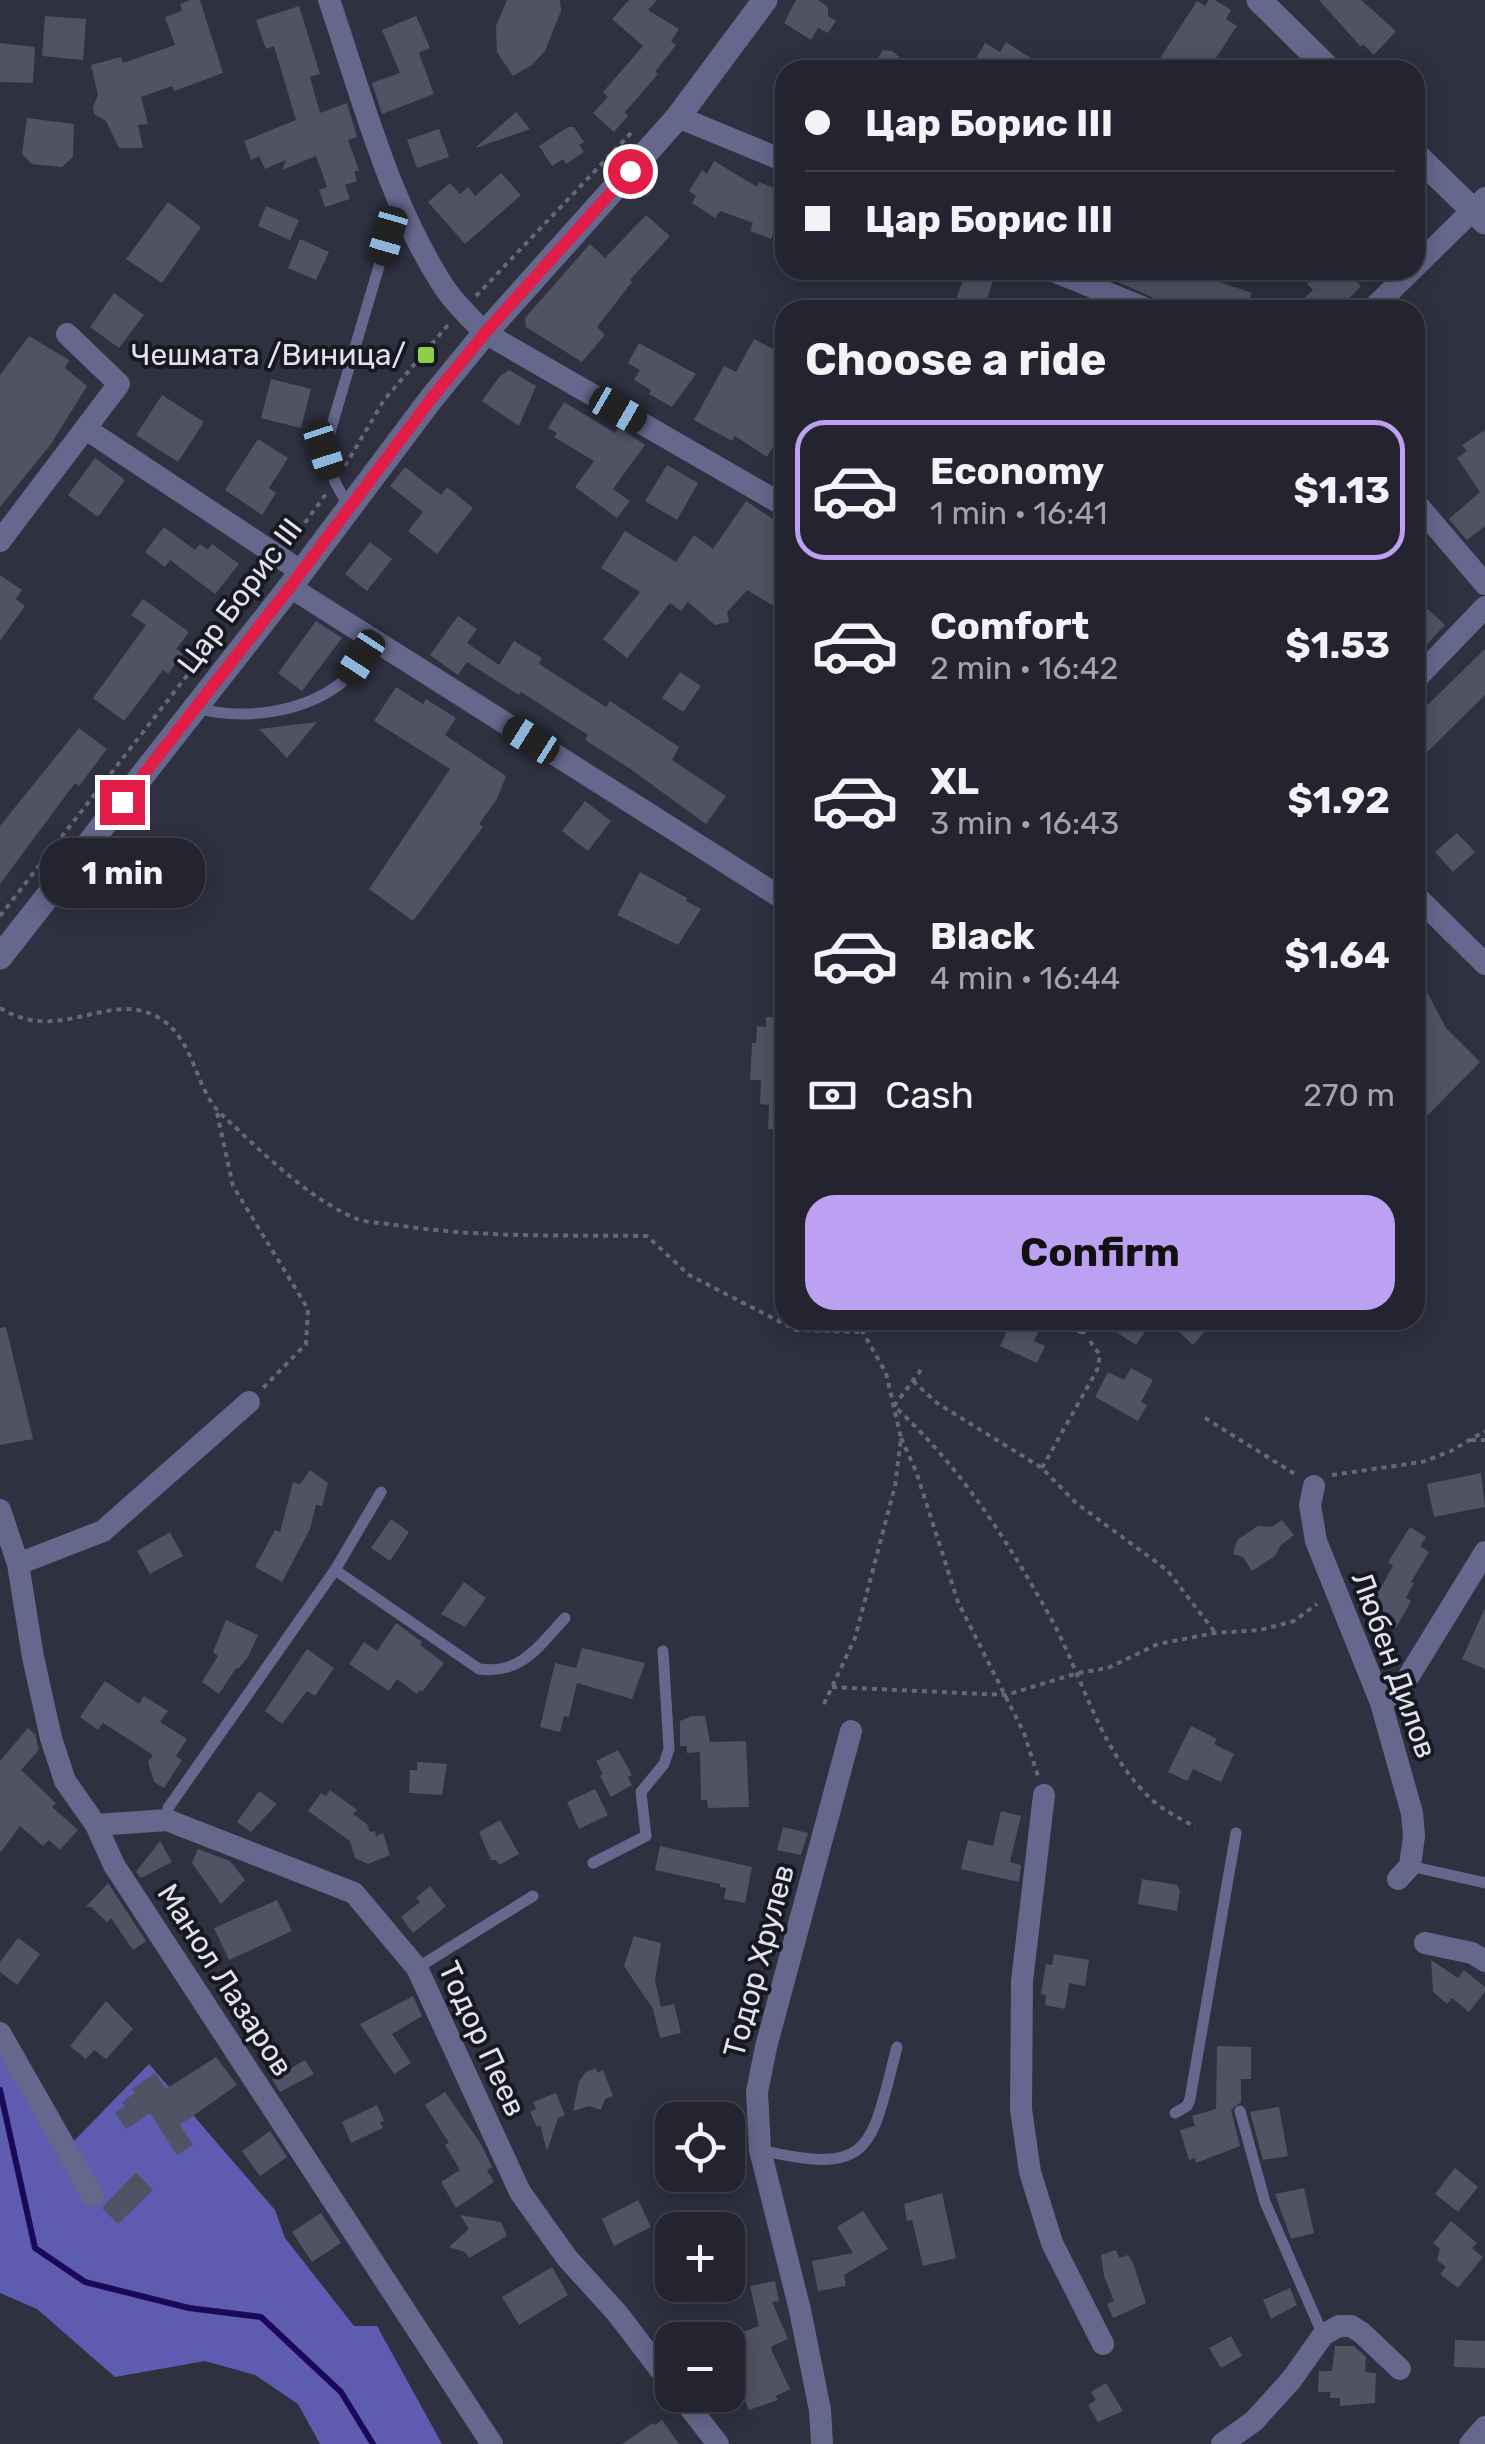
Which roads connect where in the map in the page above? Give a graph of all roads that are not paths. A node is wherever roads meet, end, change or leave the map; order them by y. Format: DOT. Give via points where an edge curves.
graph roads {
  1 [pos="328,0"];
  2 [pos="764,0"];
  3 [pos="1259,0"];
  4 [pos="1320,60"];
  5 [pos="678,117"];
  6 [pos="775,157"];
  7 [pos="1425,162"];
  8 [pos="398,201"];
  9 [pos="1481,210"];
  10 [pos="1425,258"];
  11 [pos="1076,280"];
  12 [pos="1401,280"];
  13 [pos="1124,300"];
  14 [pos="1380,300"];
  15 [pos="485,333"];
  16 [pos="67,334"];
  17 [pos="91,423"];
  18 [pos="775,500"];
  19 [pos="348,506"];
  20 [pos="1425,514"];
  21 [pos="0,541"];
  22 [pos="296,579"];
  23 [pos="1485,584"];
  24 [pos="1485,607"];
  25 [pos="373,640"];
  26 [pos="1425,670"];
  27 [pos="196,708"];
  28 [pos="775,894"];
  29 [pos="1425,905"];
  30 [pos="0,958"];
  31 [pos="1485,964"];
  32 [pos="249,1402"];
  33 [pos="1314,1486"];
  34 [pos="381,1492"];
  35 [pos="0,1510"];
  36 [pos="1485,1552"];
  37 [pos="18,1564"];
  38 [pos="335,1570"];
  39 [pos="566,1618"];
  40 [pos="664,1651"];
  41 [pos="1381,1703"];
  42 [pos="851,1731"];
  43 [pos="1044,1795"];
  44 [pos="167,1820"];
  45 [pos="96,1825"];
  46 [pos="1236,1833"];
  47 [pos="593,1862"];
  48 [pos="1404,1872"];
  49 [pos="1485,1882"];
  50 [pos="533,1896"];
  51 [pos="1425,1943"];
  52 [pos="1485,1961"];
  53 [pos="417,1968"];
  54 [pos="0,2033"];
  55 [pos="897,2047"];
  56 [pos="1240,2110"];
  57 [pos="1175,2112"];
  58 [pos="760,2150"];
  59 [pos="94,2196"];
  60 [pos="1322,2335"];
  61 [pos="1103,2344"];
  62 [pos="655,2363"];
  63 [pos="1400,2370"];
  64 [pos="693,2412"];
  65 [pos="1485,2428"];
  66 [pos="492,2444"];
  67 [pos="718,2444"];
  68 [pos="822,2444"];
  69 [pos="1222,2444"];
  70 [pos="1470,2444"];
  1 -- 8 [label="street"];
  2 -- 5 [label="street, Цар Борис III"];
  3 -- 4 [label="street"];
  5 -- 6 [label="street"];
  5 -- 15 [label="street, Цар Борис III"];
  7 -- 9 [label="street"];
  8 -- 15 [label="street" via="445,288"];
  8 -- 19 [label="lane" via="324,450"];
  9 -- 10 [label="street"];
  11 -- 13 [label="street"];
  12 -- 14 [label="street"];
  15 -- 18 [label="street"];
  15 -- 19 [label="street, Цар Борис III"];
  16 -- 17 [label="street" via="120,384"];
  17 -- 21 [label="street"];
  17 -- 22 [label="street"];
  19 -- 22 [label="street, Цар Борис III"];
  20 -- 23 [label="street"];
  22 -- 25 [label="street"];
  22 -- 27 [label="street, Цар Борис III"];
  24 -- 26 [label="street"];
  25 -- 27 [label="lane" via="349,677 323,695 253,716"];
  25 -- 28 [label="street"];
  27 -- 30 [label="street, Цар Борис III"];
  29 -- 31 [label="street"];
  32 -- 37 [label="street" via="103,1532"];
  33 -- 41 [label="street, Любен Дилов" via="1312,1523"];
  34 -- 38 [label="lane"];
  35 -- 37 [label="street, Манол Лазаров"];
  36 -- 41 [label="street" via="1404,1684"];
  37 -- 45 [label="street, Манол Лазаров" via="51,1738 65,1781"];
  38 -- 39 [label="lane" via="479,1669 515,1667"];
  38 -- 44 [label="lane" via="168,1808"];
  40 -- 47 [label="lane" via="669,1748 641,1792 646,1836"];
  41 -- 48 [label="street, Любен Дилов" via="1412,1813 1414,1836"];
  42 -- 58 [label="street, Тодор Хрулев" via="766,2047 757,2092"];
  43 -- 61 [label="street" via="1022,1980 1021,2109 1030,2172 1052,2243"];
  44 -- 45 [label="street, Тодор Пеев"];
  44 -- 53 [label="street, Тодор Пеев" via="354,1894"];
  45 -- 66 [label="street, Манол Лазаров" via="114,1865"];
  46 -- 57 [label="lane" via="1190,2099"];
  48 -- 49 [label="lane"];
  50 -- 53 [label="lane"];
  51 -- 52 [label="street"];
  53 -- 62 [label="street, Тодор Пеев" via="520,2192"];
  54 -- 59 [label="street"];
  55 -- 58 [label="lane" via="879,2116 849,2158 827,2162"];
  56 -- 60 [label="lane" via="1265,2202"];
  58 -- 68 [label="street, Тодор Хрулев" via="800,2310"];
  60 -- 63 [label="street" via="1351,2326"];
  60 -- 69 [label="street" via="1254,2421"];
  64 -- 67 [label="street"];
  65 -- 70 [label="street"];
}
